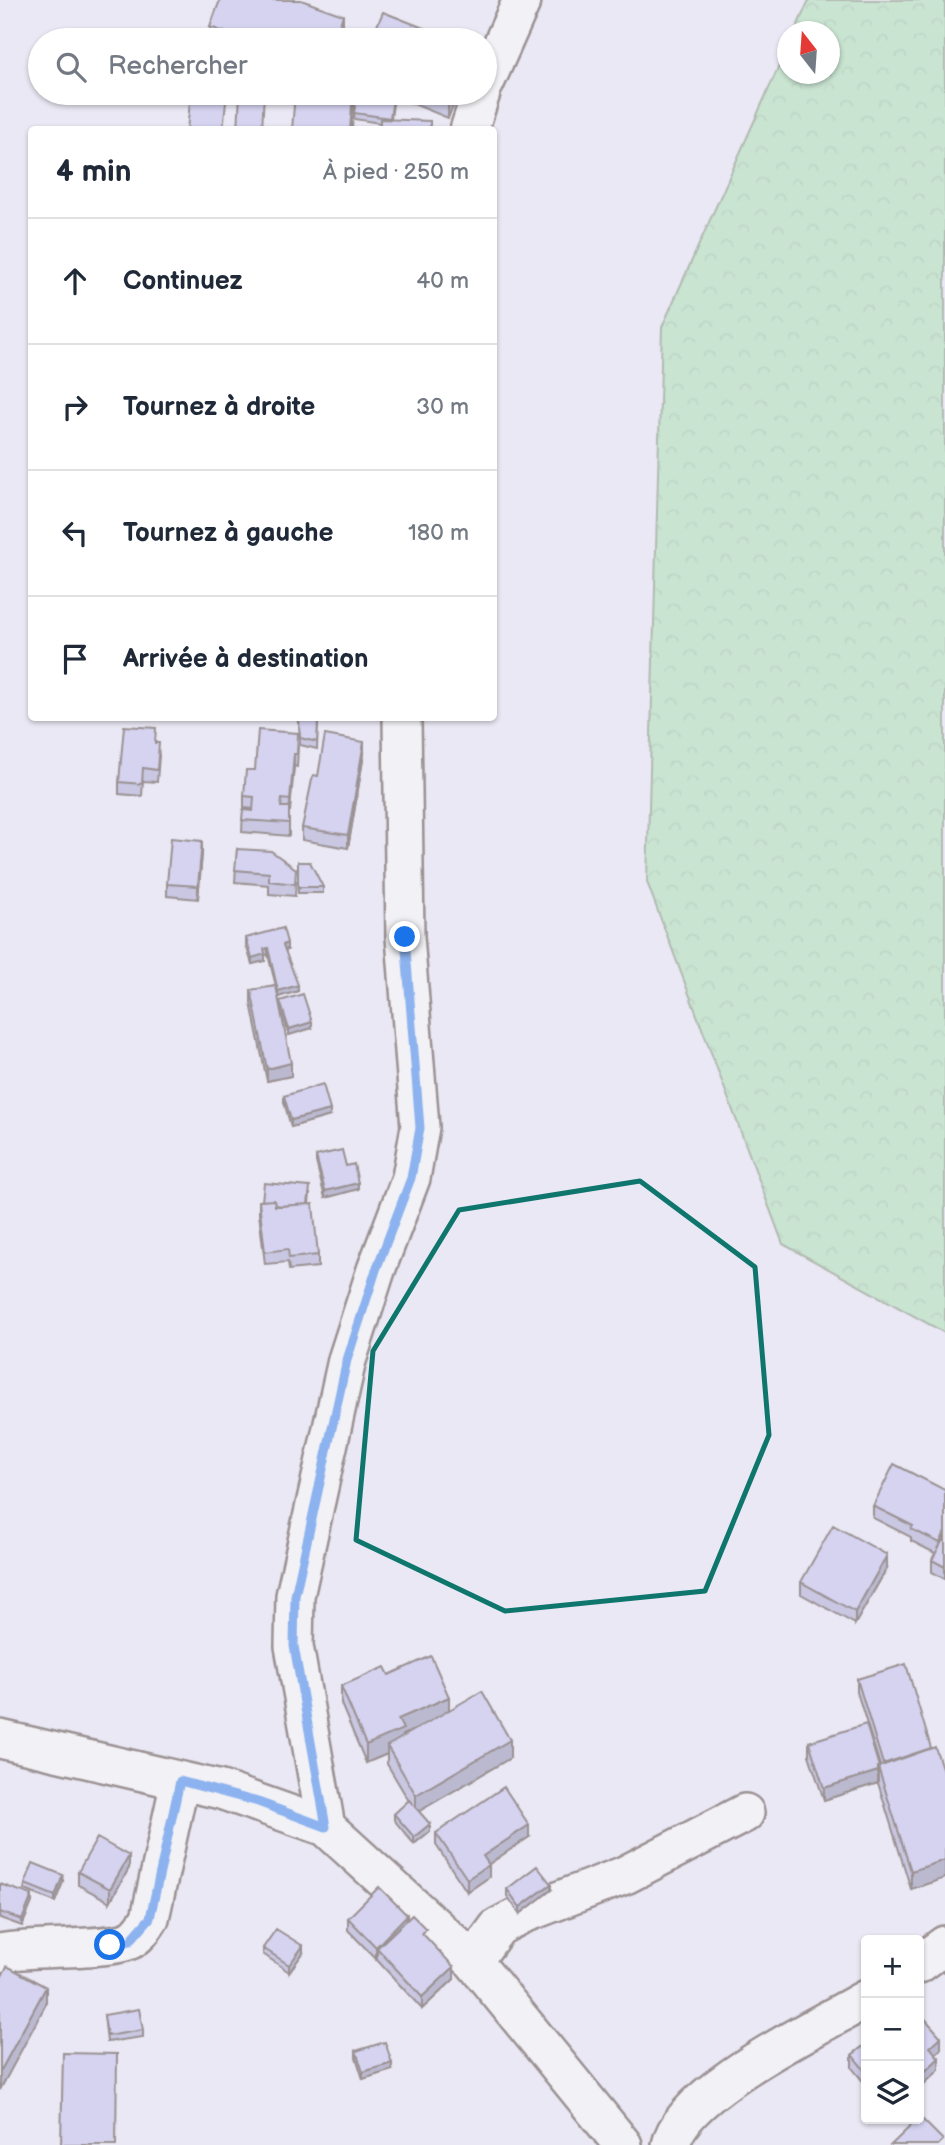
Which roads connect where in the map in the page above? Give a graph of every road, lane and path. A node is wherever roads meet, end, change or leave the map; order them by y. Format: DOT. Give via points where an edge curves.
graph roads {
  1 [pos="522,0"];
  2 [pos="497,56"];
  3 [pos="477,105"];
  4 [pos="470,126"];
  5 [pos="402,721"];
  6 [pos="0,1739"];
  7 [pos="180,1781"];
  8 [pos="745,1813"];
  9 [pos="326,1827"];
  10 [pos="945,1945"];
  11 [pos="0,1953"];
  12 [pos="924,1960"];
  13 [pos="473,1961"];
  14 [pos="861,2002"];
  15 [pos="623,2145"];
  16 [pos="671,2145"];
  1 -- 2 [label="street"];
  3 -- 4 [label="street"];
  5 -- 9 [label="street" via="405,937 420,1128 411,1178 347,1360 295,1596 294,1646"];
  6 -- 7 [label="street"];
  7 -- 9 [label="street"];
  7 -- 11 [label="street" via="150,1918 143,1929 130,1941 110,1945 25,1947"];
  8 -- 13 [label="street" via="625,1875 520,1915 499,1927"];
  9 -- 13 [label="street"];
  10 -- 12 [label="street"];
  13 -- 15 [label="street"];
  14 -- 16 [label="street" via="706,2094 673,2131"];
}
